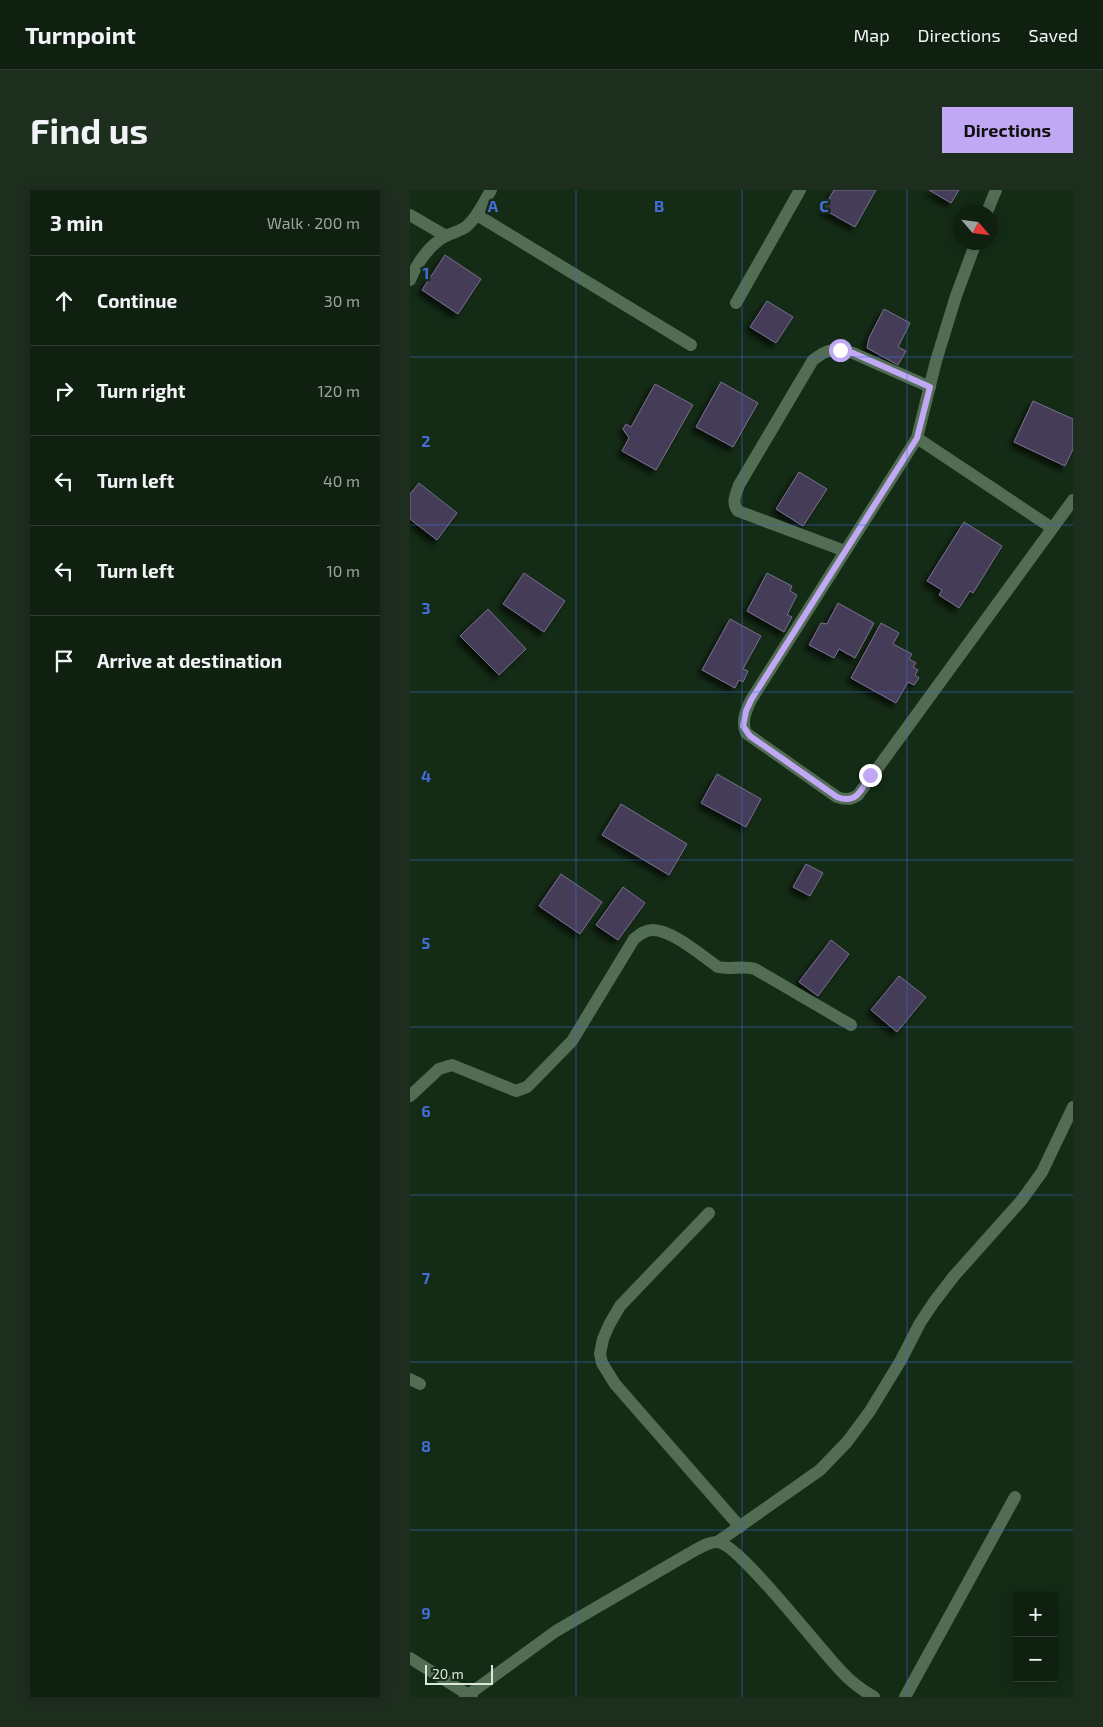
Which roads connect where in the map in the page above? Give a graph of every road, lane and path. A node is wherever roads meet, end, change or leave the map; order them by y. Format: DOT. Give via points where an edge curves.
graph roads {
  1 [pos="491,190"];
  2 [pos="800,190"];
  3 [pos="996,190"];
  4 [pos="990,205"];
  5 [pos="410,215"];
  6 [pos="477,215"];
  7 [pos="446,236"];
  8 [pos="973,250"];
  9 [pos="410,280"];
  10 [pos="736,303"];
  11 [pos="692,345"];
  12 [pos="930,387"];
  13 [pos="917,438"];
  14 [pos="1073,500"];
  15 [pos="1052,528"];
  16 [pos="845,551"];
  17 [pos="852,1025"];
  18 [pos="410,1096"];
  19 [pos="1073,1107"];
  20 [pos="710,1213"];
  21 [pos="1016,1497"];
  22 [pos="740,1527"];
  23 [pos="719,1542"];
  24 [pos="410,1658"];
  25 [pos="868,1695"];
  26 [pos="468,1696"];
  27 [pos="905,1697"];
  1 -- 6 [label="street"];
  2 -- 10 [label="street"];
  3 -- 4 [label="street"];
  5 -- 7 [label="street"];
  6 -- 7 [label="street" via="460,231"];
  6 -- 11 [label="street"];
  7 -- 9 [label="street" via="422,257"];
  8 -- 12 [label="street"];
  12 -- 13 [label="street"];
  12 -- 16 [label="street" via="853,353 826,350 813,360 739,485 734,501 738,511"];
  13 -- 15 [label="street"];
  13 -- 16 [label="street"];
  14 -- 15 [label="street"];
  15 -- 16 [label="street" via="853,799 837,797 750,736 743,726 751,700"];
  17 -- 18 [label="street" via="756,969 718,967 676,938 650,929 634,939 572,1041 528,1087 516,1091 452,1065 439,1069"];
  19 -- 22 [label="street" via="1042,1172 934,1302 870,1411 847,1442 820,1470"];
  20 -- 22 [label="street" via="620,1306 600,1354 616,1384"];
  21 -- 27 [label="street"];
  22 -- 23 [label="street"];
  23 -- 25 [label="street" via="732,1550 773,1591 840,1670"];
  23 -- 26 [label="street" via="690,1553 556,1631"];
  24 -- 26 [label="street"];
}
